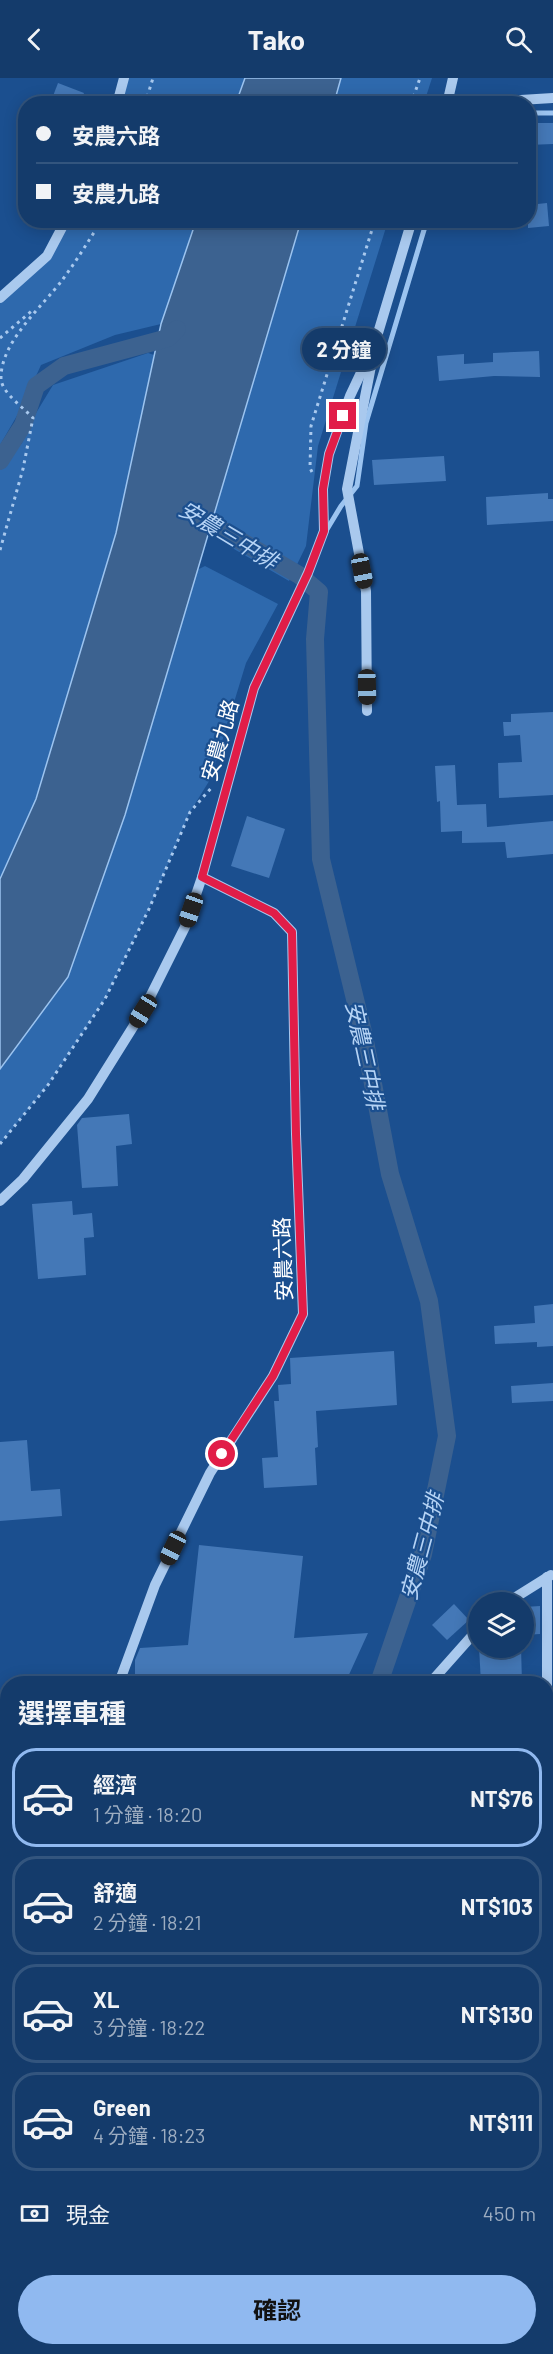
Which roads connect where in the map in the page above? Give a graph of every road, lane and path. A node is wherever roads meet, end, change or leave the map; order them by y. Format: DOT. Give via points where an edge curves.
graph roads {
  1 [pos="124,78"];
  2 [pos="153,78"];
  3 [pos="420,78"];
  4 [pos="453,78"];
  5 [pos="119,96"];
  6 [pos="147,96"];
  7 [pos="414,96"];
  8 [pos="449,96"];
  9 [pos="553,98"];
  10 [pos="536,99"];
  11 [pos="62,228"];
  12 [pos="97,228"];
  13 [pos="373,228"];
  14 [pos="410,228"];
  15 [pos="0,298"];
  16 [pos="38,306"];
  17 [pos="0,339"];
  18 [pos="375,343"];
  19 [pos="323,489"];
  20 [pos="0,550"];
  21 [pos="368,711"];
  22 [pos="232,763"];
  23 [pos="202,877"];
  24 [pos="0,1144"];
  25 [pos="0,1201"];
  26 [pos="550,1576"];
  27 [pos="524,1592"];
  28 [pos="468,1640"];
  29 [pos="122,1676"];
  30 [pos="436,1676"];
  31 [pos="550,1676"];
  1 -- 5 [label="street"];
  2 -- 6 [label="path"];
  3 -- 7 [label="path"];
  4 -- 8 [label="street"];
  9 -- 10 [label="street"];
  11 -- 15 [label="street" via="47,256"];
  12 -- 16 [label="path" via="62,280"];
  13 -- 19 [label="path" via="311,426 310,468"];
  14 -- 18 [label="street, 安農九路"];
  16 -- 17 [label="path"];
  16 -- 20 [label="path" via="3,356 1,381 31,417 23,469"];
  18 -- 19 [label="street, 安農九路" via="329,454"];
  18 -- 21 [label="street" via="346,489 366,591"];
  19 -- 22 [label="street, 安農九路" via="324,531 254,688"];
  22 -- 23 [label="street, 安農九路"];
  22 -- 24 [label="path" via="190,812 105,999 48,1085"];
  23 -- 25 [label="street, 安農九路" via="185,927 88,1099 23,1179"];
  23 -- 29 [label="street, 安農六路" via="274,913 292,932 303,1314 273,1376 210,1473 155,1585"];
  26 -- 27 [label="street"];
  26 -- 31 [label="street"];
  28 -- 30 [label="street"];
}
